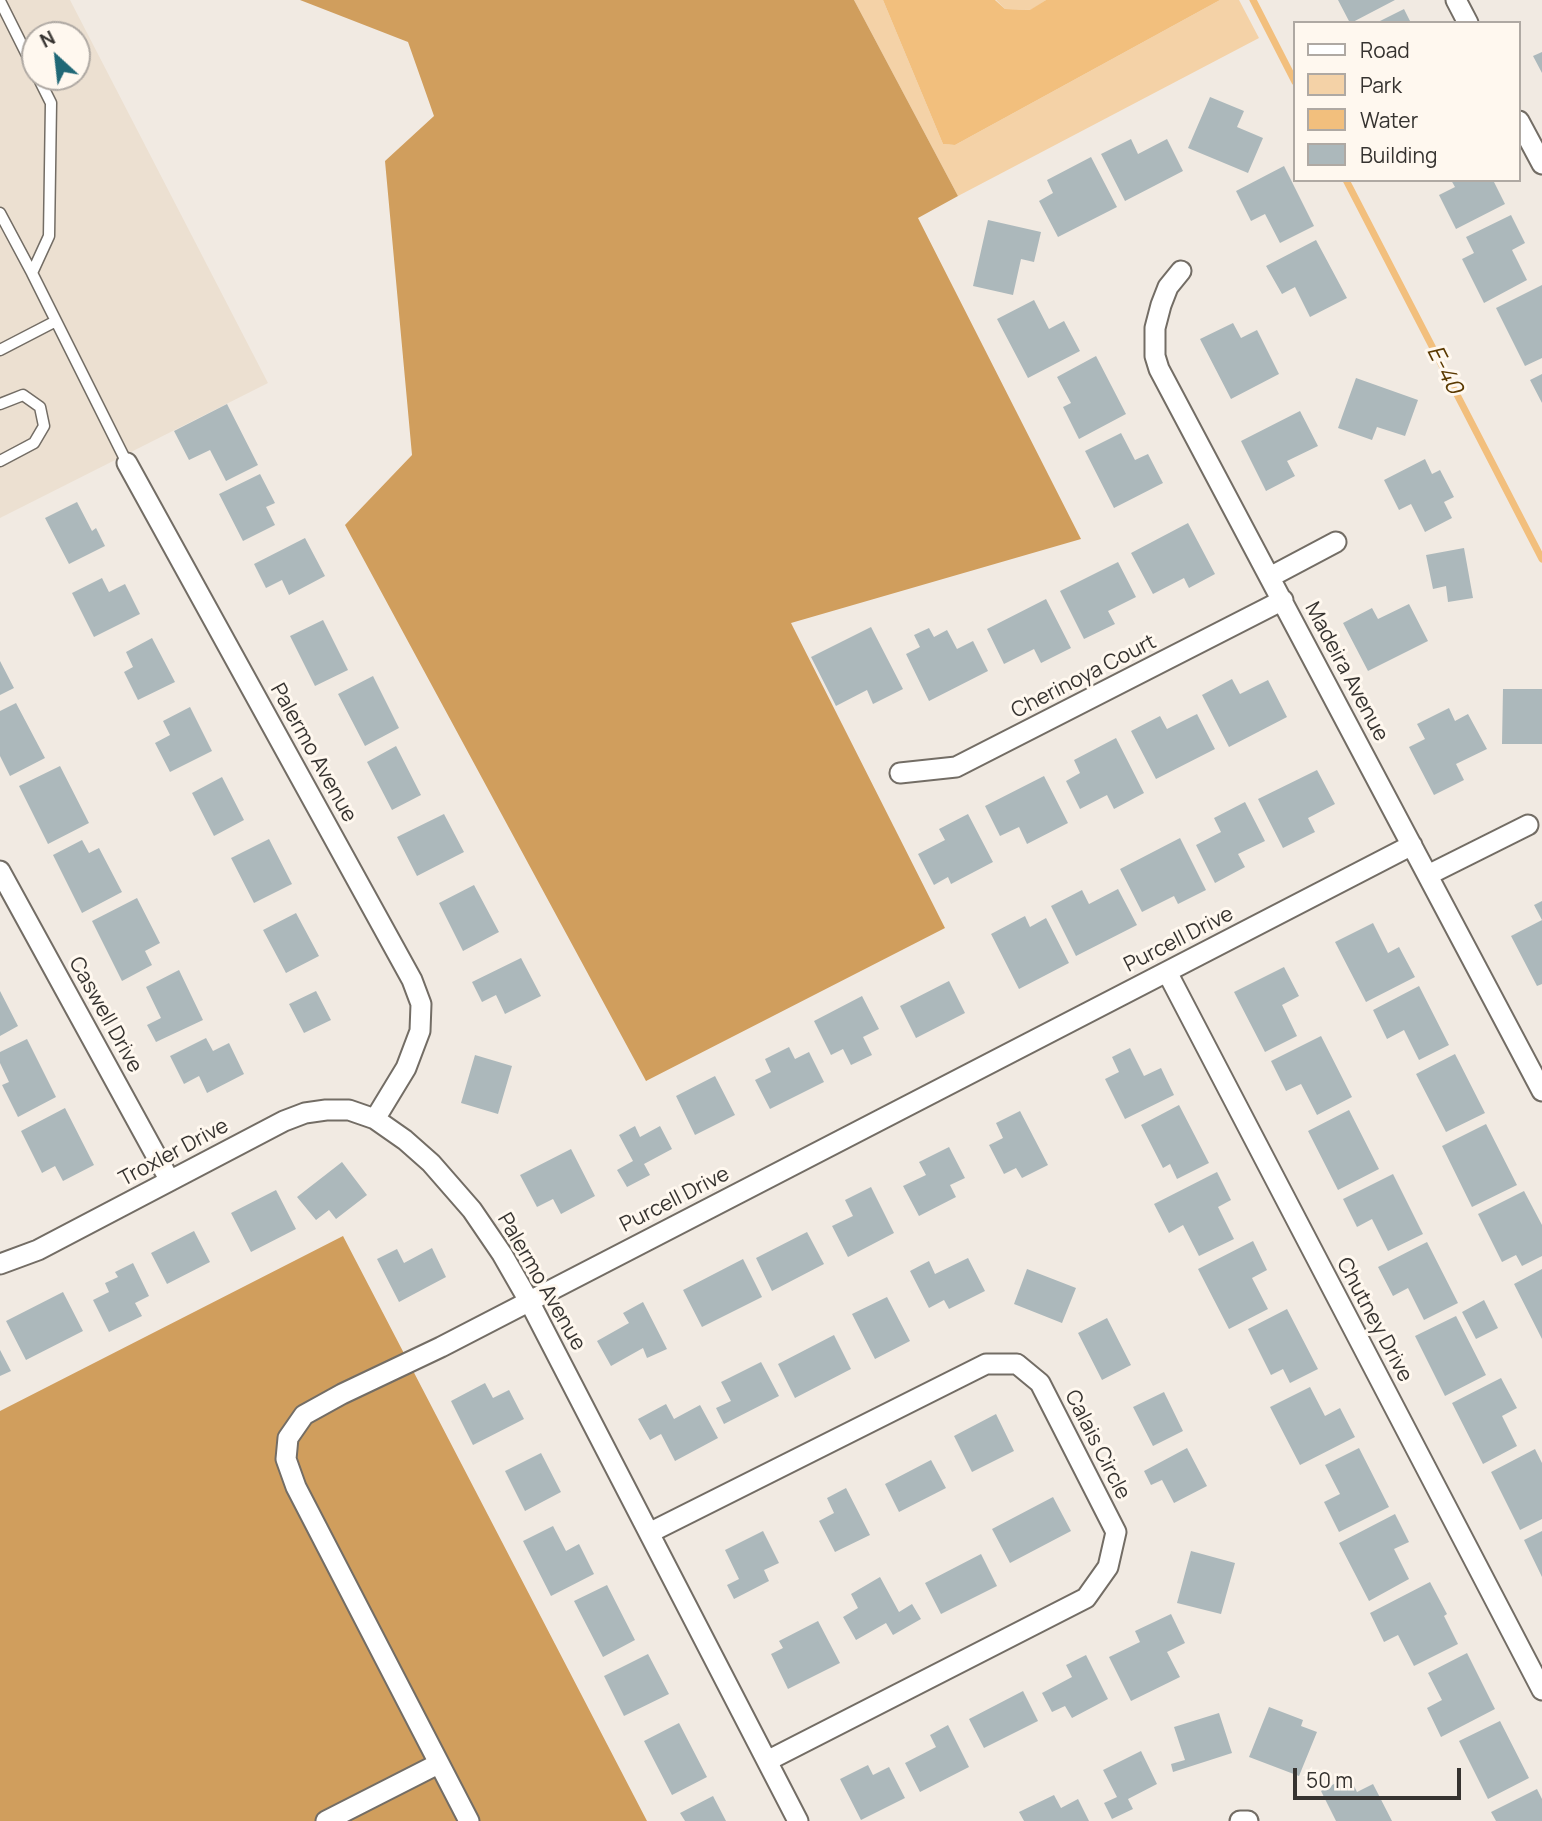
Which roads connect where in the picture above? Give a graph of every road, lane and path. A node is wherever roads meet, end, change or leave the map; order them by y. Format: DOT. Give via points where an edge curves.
graph roads {
  1 [pos="1456,0"];
  2 [pos="0,1"];
  3 [pos="1467,21"];
  4 [pos="21,43"];
  5 [pos="45,91"];
  6 [pos="1521,124"];
  7 [pos="1540,156"];
  8 [pos="0,213"];
  9 [pos="1181,271"];
  10 [pos="32,273"];
  11 [pos="56,321"];
  12 [pos="0,350"];
  13 [pos="0,404"];
  14 [pos="0,461"];
  15 [pos="127,463"];
  16 [pos="1336,542"];
  17 [pos="1270,577"];
  18 [pos="1283,600"];
  19 [pos="900,773"];
  20 [pos="1528,825"];
  21 [pos="1412,845"];
  22 [pos="0,870"];
  23 [pos="1428,876"];
  24 [pos="1167,972"];
  25 [pos="1542,1091"];
  26 [pos="375,1119"];
  27 [pos="170,1181"];
  28 [pos="0,1265"];
  29 [pos="529,1301"];
  30 [pos="649,1533"];
  31 [pos="1542,1690"];
  32 [pos="767,1761"];
  33 [pos="438,1764"];
  34 [pos="326,1821"];
  35 [pos="469,1821"];
  36 [pos="798,1821"];
  37 [pos="1240,1821"];
  38 [pos="1248,1821"];
  1 -- 3 [label="street"];
  2 -- 4 [label="lane"];
  5 -- 10 [label="lane" via="51,103 49,236"];
  6 -- 7 [label="street"];
  8 -- 10 [label="lane"];
  9 -- 17 [label="street, Madeira Avenue" via="1161,305 1155,356"];
  10 -- 11 [label="lane"];
  11 -- 12 [label="lane"];
  11 -- 15 [label="lane"];
  13 -- 14 [label="lane" via="23,395 40,407 44,426 34,443"];
  15 -- 26 [label="street, Palermo Avenue" via="412,980 421,1004 421,1031 406,1068"];
  16 -- 17 [label="street"];
  17 -- 18 [label="street, Madeira Avenue"];
  18 -- 19 [label="street, Cherinoya Court" via="956,768"];
  18 -- 21 [label="street, Madeira Avenue"];
  20 -- 23 [label="street"];
  21 -- 23 [label="street, Madeira Avenue"];
  21 -- 24 [label="street, Purcell Drive"];
  22 -- 27 [label="street, Caswell Drive"];
  23 -- 25 [label="street, Madeira Avenue"];
  24 -- 29 [label="street, Purcell Drive"];
  24 -- 31 [label="street, Chutney Drive"];
  26 -- 27 [label="street, Troxler Drive" via="349,1110 305,1113"];
  26 -- 29 [label="street, Palermo Avenue" via="431,1163 472,1210"];
  27 -- 28 [label="street, Troxler Drive"];
  29 -- 30 [label="street, Palermo Avenue"];
  29 -- 33 [label="street, Purcell Drive" via="304,1415 288,1438 286,1459 296,1487"];
  30 -- 32 [label="street, Palermo Avenue"];
  30 -- 32 [label="street, Calais Circle" via="986,1364 1017,1364 1040,1384 1116,1532 1108,1567 1086,1598"];
  32 -- 36 [label="street, Palermo Avenue"];
  33 -- 34 [label="street"];
  33 -- 35 [label="street, Purcell Drive"];
  37 -- 38 [label="street"];
}
